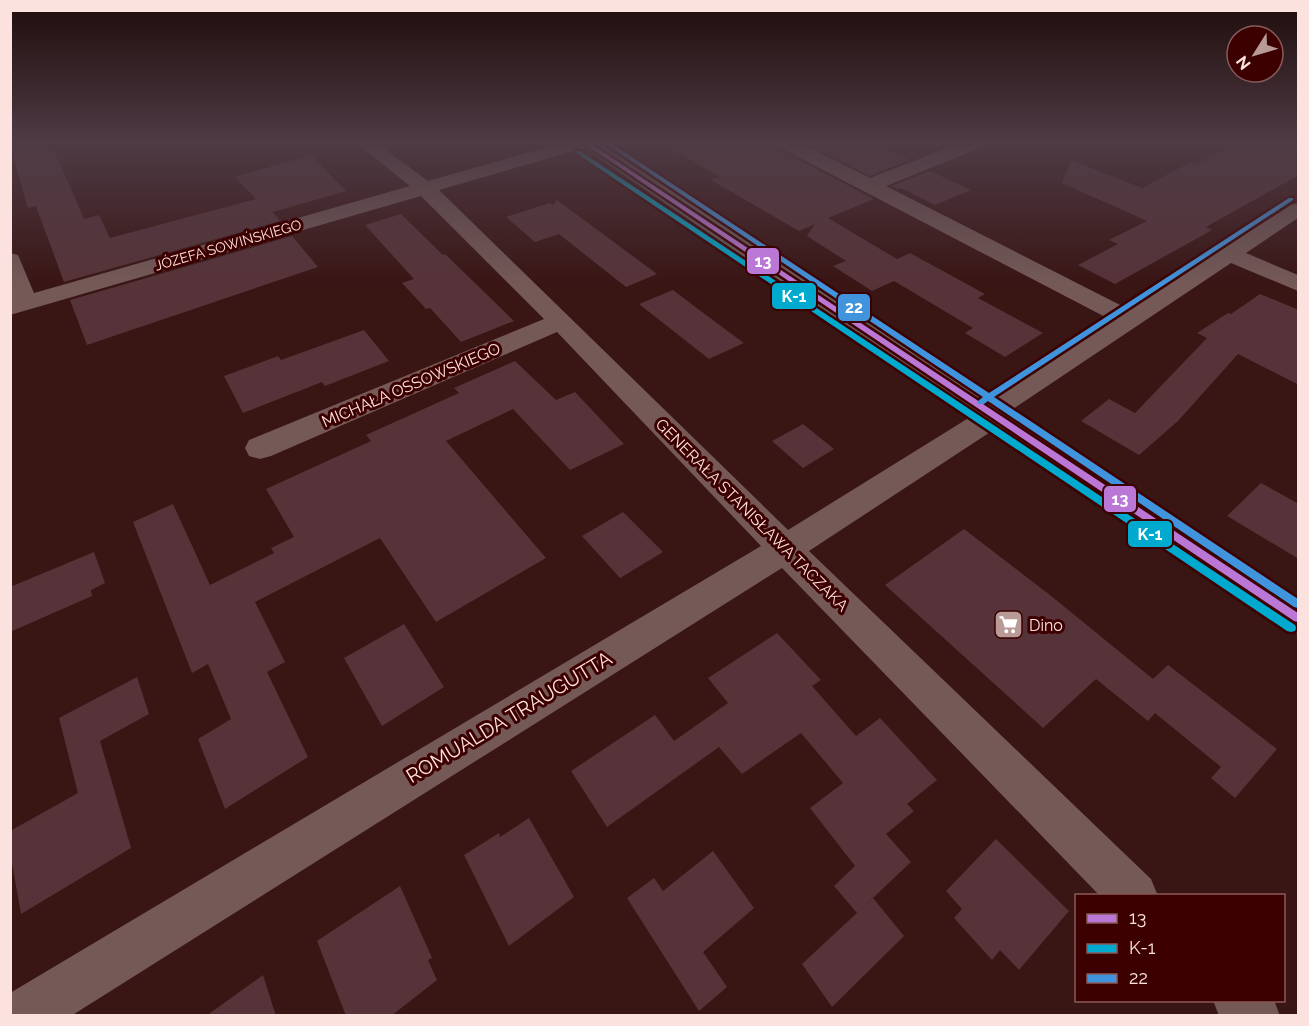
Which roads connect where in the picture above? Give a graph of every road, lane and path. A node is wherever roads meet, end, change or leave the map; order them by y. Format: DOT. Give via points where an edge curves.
graph roads {
  1 [pos="418,190"];
  2 [pos="426,190"];
  3 [pos="656,190"];
  4 [pos="877,190"];
  5 [pos="1299,209"];
  6 [pos="1229,254"];
  7 [pos="10,260"];
  8 [pos="1299,284"];
  9 [pos="18,306"];
  10 [pos="1129,319"];
  11 [pos="561,321"];
  12 [pos="991,414"];
  13 [pos="260,448"];
  14 [pos="784,549"];
  15 [pos="1299,618"];
  16 [pos="1132,894"];
  17 [pos="1241,1002"];
  18 [pos="22,1016"];
  19 [pos="1254,1016"];
  1 -- 9 [label="street, JÓZEFA SOWIŃSKIEGO"];
  2 -- 11 [label="street, GENERAŁA STANISŁAWA TACZAKA"];
  3 -- 12 [label="main road"];
  4 -- 10 [label="street"];
  5 -- 6 [label="street, ROMUALDA TRAUGUTTA"];
  6 -- 8 [label="street"];
  6 -- 10 [label="street, ROMUALDA TRAUGUTTA"];
  7 -- 9 [label="street"];
  10 -- 12 [label="street, ROMUALDA TRAUGUTTA"];
  11 -- 13 [label="street, MICHAŁA OSSOWSKIEGO"];
  11 -- 14 [label="street, GENERAŁA STANISŁAWA TACZAKA"];
  12 -- 14 [label="street, ROMUALDA TRAUGUTTA"];
  12 -- 15 [label="main road"];
  14 -- 16 [label="street, GENERAŁA STANISŁAWA TACZAKA"];
  14 -- 18 [label="street, ROMUALDA TRAUGUTTA"];
  17 -- 19 [label="street"];
}
